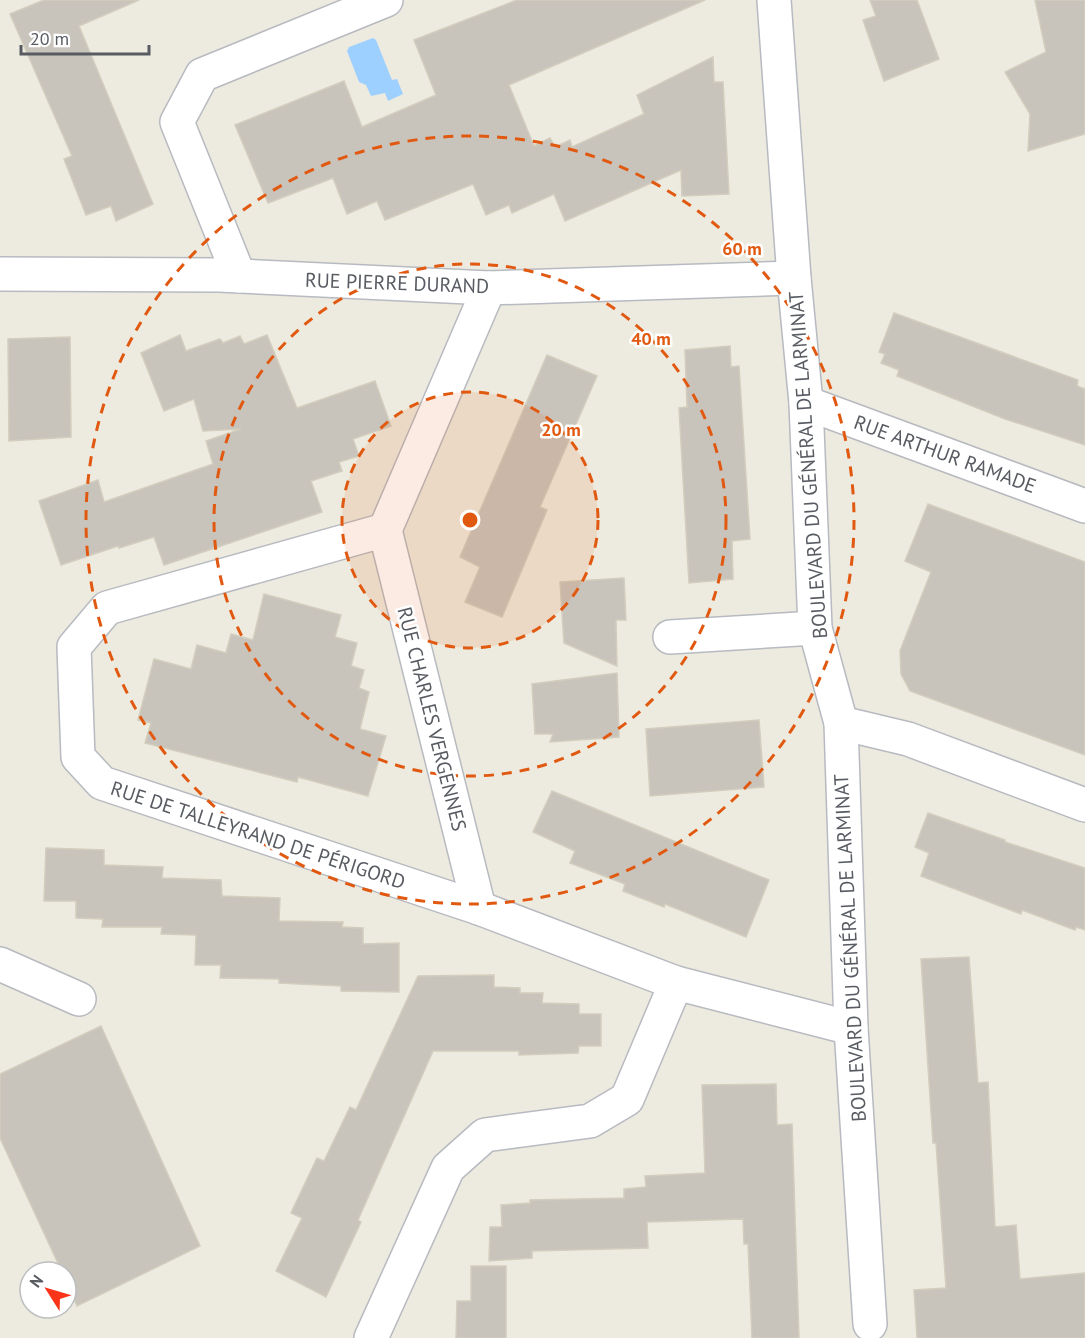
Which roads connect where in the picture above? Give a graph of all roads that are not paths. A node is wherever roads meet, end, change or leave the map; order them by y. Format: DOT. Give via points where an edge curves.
graph roads {
  1 [pos="386,0"];
  2 [pos="774,0"];
  3 [pos="0,274"];
  4 [pos="239,276"];
  5 [pos="794,278"];
  6 [pos="489,288"];
  7 [pos="806,403"];
  8 [pos="1085,506"];
  9 [pos="385,530"];
  10 [pos="816,628"];
  11 [pos="670,638"];
  12 [pos="841,723"];
  13 [pos="1085,805"];
  14 [pos="479,908"];
  15 [pos="0,964"];
  16 [pos="676,983"];
  17 [pos="79,999"];
  18 [pos="851,1028"];
  19 [pos="871,1333"];
  20 [pos="371,1338"];
  1 -- 4 [label="street" via="202,75 177,122"];
  2 -- 5 [label="street, BOULEVARD DU GÉNÉRAL DE LARMINAT"];
  3 -- 4 [label="street, RUE PIERRE DURAND"];
  4 -- 6 [label="street, RUE PIERRE DURAND"];
  5 -- 6 [label="street, RUE PIERRE DURAND"];
  5 -- 7 [label="street, BOULEVARD DU GÉNÉRAL DE LARMINAT"];
  6 -- 9 [label="street"];
  7 -- 8 [label="street, RUE ARTHUR RAMADE"];
  7 -- 10 [label="street, BOULEVARD DU GÉNÉRAL DE LARMINAT"];
  9 -- 14 [label="street, RUE CHARLES VERGENNES"];
  9 -- 14 [label="street, RUE DE TALLEYRAND DE PÉRIGORD" via="107,608 74,647 78,757 102,783"];
  10 -- 11 [label="street"];
  10 -- 12 [label="street, BOULEVARD DU GÉNÉRAL DE LARMINAT"];
  12 -- 13 [label="street" via="908,739"];
  12 -- 18 [label="street, BOULEVARD DU GÉNÉRAL DE LARMINAT"];
  14 -- 16 [label="street, RUE DE TALLEYRAND DE PÉRIGORD"];
  15 -- 17 [label="street"];
  16 -- 18 [label="street, RUE DE TALLEYRAND DE PÉRIGORD"];
  16 -- 20 [label="street" via="627,1099 590,1121 485,1134 448,1168"];
  18 -- 19 [label="street, BOULEVARD DU GÉNÉRAL DE LARMINAT"];
}
